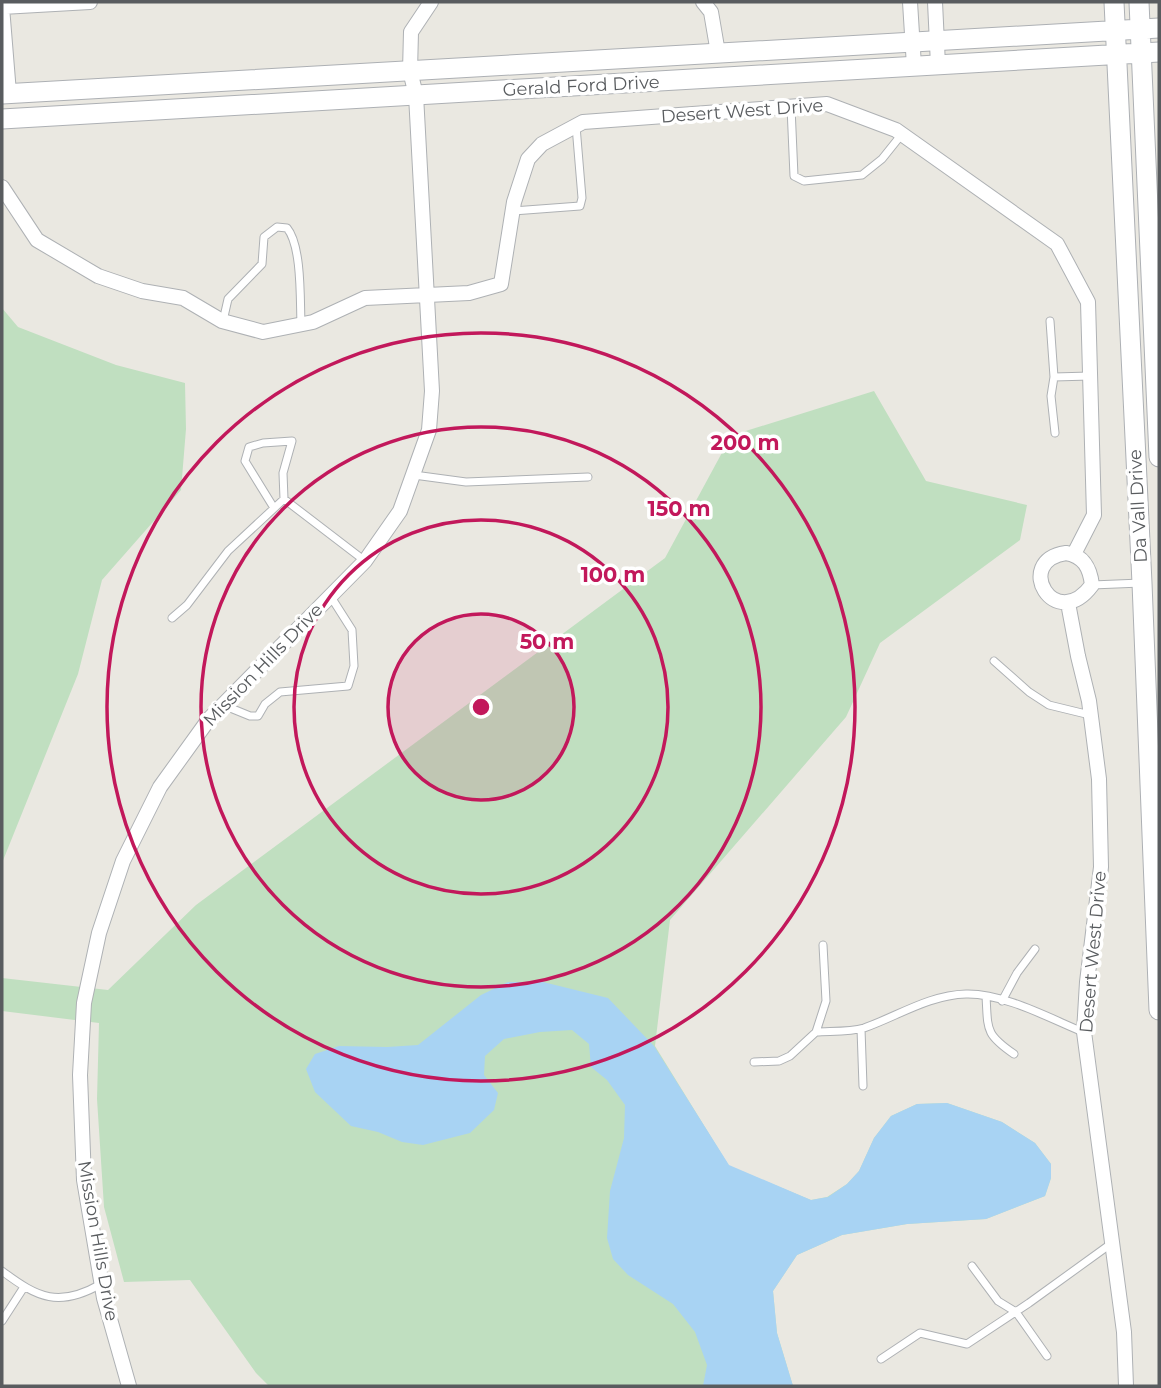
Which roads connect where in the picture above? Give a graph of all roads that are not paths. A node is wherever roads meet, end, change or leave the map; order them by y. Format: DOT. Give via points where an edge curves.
graph roads {
  1 [pos="90,2"];
  2 [pos="431,2"];
  3 [pos="703,2"];
  4 [pos="910,2"];
  5 [pos="934,2"];
  6 [pos="1114,2"];
  7 [pos="1139,2"];
  8 [pos="2,6"];
  9 [pos="1150,29"];
  10 [pos="1116,30"];
  11 [pos="936,41"];
  12 [pos="912,43"];
  13 [pos="1151,52"];
  14 [pos="718,53"];
  15 [pos="1118,54"];
  16 [pos="938,65"];
  17 [pos="914,66"];
  18 [pos="410,71"];
  19 [pos="5,94"];
  20 [pos="416,95"];
  21 [pos="791,107"];
  22 [pos="2,119"];
  23 [pos="576,125"];
  24 [pos="902,134"];
  25 [pos="2,187"];
  26 [pos="513,211"];
  27 [pos="428,294"];
  28 [pos="222,321"];
  29 [pos="1050,321"];
  30 [pos="301,324"];
  31 [pos="1091,376"];
  32 [pos="1054,377"];
  33 [pos="1055,433"];
  34 [pos="1159,457"];
  35 [pos="414,475"];
  36 [pos="588,477"];
  37 [pos="284,499"];
  38 [pos="274,508"];
  39 [pos="1074,554"];
  40 [pos="366,561"];
  41 [pos="1142,583"];
  42 [pos="1092,585"];
  43 [pos="330,596"];
  44 [pos="1068,603"];
  45 [pos="173,618"];
  46 [pos="994,661"];
  47 [pos="223,705"];
  48 [pos="1091,715"];
  49 [pos="823,945"];
  50 [pos="1035,948"];
  51 [pos="986,996"];
  52 [pos="1002,1001"];
  53 [pos="1159,1010"];
  54 [pos="861,1029"];
  55 [pos="816,1032"];
  56 [pos="1084,1032"];
  57 [pos="1014,1054"];
  58 [pos="754,1062"];
  59 [pos="863,1086"];
  60 [pos="1113,1243"];
  61 [pos="972,1266"];
  62 [pos="2,1271"];
  63 [pos="102,1284"];
  64 [pos="24,1287"];
  65 [pos="1016,1312"];
  66 [pos="2,1321"];
  67 [pos="1047,1356"];
  68 [pos="881,1359"];
  69 [pos="130,1386"];
  70 [pos="1126,1386"];
  1 -- 8 [label="street"];
  2 -- 18 [label="street, Mission Hills Drive" via="411,32"];
  3 -- 14 [label="street" via="711,12"];
  4 -- 12 [label="street"];
  5 -- 11 [label="street"];
  6 -- 10 [label="main road, Da Vall Drive"];
  7 -- 9 [label="main road, Da Vall Drive"];
  8 -- 19 [label="street"];
  9 -- 10 [label="main road, Gerald Ford Drive"];
  9 -- 13 [label="main road, Da Vall Drive"];
  10 -- 11 [label="main road, Gerald Ford Drive"];
  10 -- 15 [label="main road, Da Vall Drive"];
  11 -- 12 [label="main road, Gerald Ford Drive"];
  11 -- 16 [label="street"];
  12 -- 14 [label="main road, Gerald Ford Drive"];
  12 -- 17 [label="street"];
  13 -- 15 [label="main road, Gerald Ford Drive"];
  13 -- 34 [label="main road, Da Vall Drive"];
  14 -- 18 [label="main road, Gerald Ford Drive"];
  15 -- 16 [label="main road, Gerald Ford Drive"];
  15 -- 41 [label="main road, Da Vall Drive"];
  16 -- 17 [label="main road, Gerald Ford Drive"];
  17 -- 20 [label="main road, Gerald Ford Drive"];
  18 -- 19 [label="main road, Gerald Ford Drive"];
  18 -- 20 [label="street, Mission Hills Drive"];
  20 -- 22 [label="main road, Gerald Ford Drive"];
  20 -- 27 [label="street, Mission Hills Drive"];
  21 -- 23 [label="street, Desert West Drive"];
  21 -- 24 [label="street, Desert West Drive" via="827,104"];
  21 -- 24 [label="lane" via="794,176 804,181 862,175"];
  23 -- 26 [label="street, Desert West Drive" via="542,144 528,159"];
  23 -- 26 [label="lane" via="580,205"];
  24 -- 31 [label="street, Desert West Drive" via="1058,244 1088,302"];
  25 -- 28 [label="street" via="37,240 97,276 183,298"];
  26 -- 27 [label="street, Desert West Drive" via="501,284 470,293"];
  27 -- 30 [label="street" via="365,298"];
  27 -- 35 [label="street, Mission Hills Drive" via="429,430"];
  28 -- 30 [label="street" via="263,331"];
  28 -- 30 [label="lane" via="228,299 262,264 264,237 277,228 287,228 293,235"];
  29 -- 32 [label="lane"];
  31 -- 32 [label="lane"];
  31 -- 39 [label="street, Desert West Drive" via="1094,515"];
  32 -- 33 [label="lane"];
  35 -- 36 [label="lane" via="466,482"];
  35 -- 40 [label="street, Mission Hills Drive" via="400,510"];
  37 -- 38 [label="lane"];
  37 -- 38 [label="lane" via="283,473 292,441 250,447 245,461"];
  37 -- 40 [label="lane"];
  38 -- 45 [label="lane" via="228,551"];
  39 -- 42 [label="street" via="1091,570"];
  39 -- 44 [label="street" via="1057,554 1041,571 1046,594"];
  40 -- 43 [label="street, Mission Hills Drive"];
  41 -- 42 [label="lane"];
  41 -- 53 [label="main road, Da Vall Drive"];
  42 -- 44 [label="street"];
  43 -- 47 [label="street, Mission Hills Drive"];
  43 -- 47 [label="lane" via="352,630 354,666 348,686 280,692 258,716"];
  44 -- 48 [label="street, Desert West Drive"];
  46 -- 48 [label="lane" via="1049,705"];
  47 -- 63 [label="street, Mission Hills Drive" via="160,787 123,861 86,991 80,1075 84,1180"];
  48 -- 56 [label="street, Desert West Drive" via="1099,779 1101,867"];
  49 -- 55 [label="lane" via="826,1001"];
  50 -- 52 [label="lane"];
  51 -- 52 [label="lane"];
  51 -- 54 [label="lane" via="965,994 932,1000"];
  51 -- 57 [label="lane" via="991,1036"];
  52 -- 56 [label="lane"];
  54 -- 55 [label="lane"];
  54 -- 59 [label="lane"];
  55 -- 58 [label="lane" via="790,1056"];
  56 -- 60 [label="street, Desert West Drive"];
  60 -- 65 [label="lane"];
  60 -- 70 [label="street, Desert West Drive"];
  61 -- 65 [label="lane" via="998,1301"];
  62 -- 64 [label="lane"];
  63 -- 64 [label="lane" via="63,1299"];
  63 -- 69 [label="street, Mission Hills Drive"];
  64 -- 66 [label="lane"];
  65 -- 67 [label="lane"];
  65 -- 68 [label="lane" via="967,1344 920,1333"];
}
